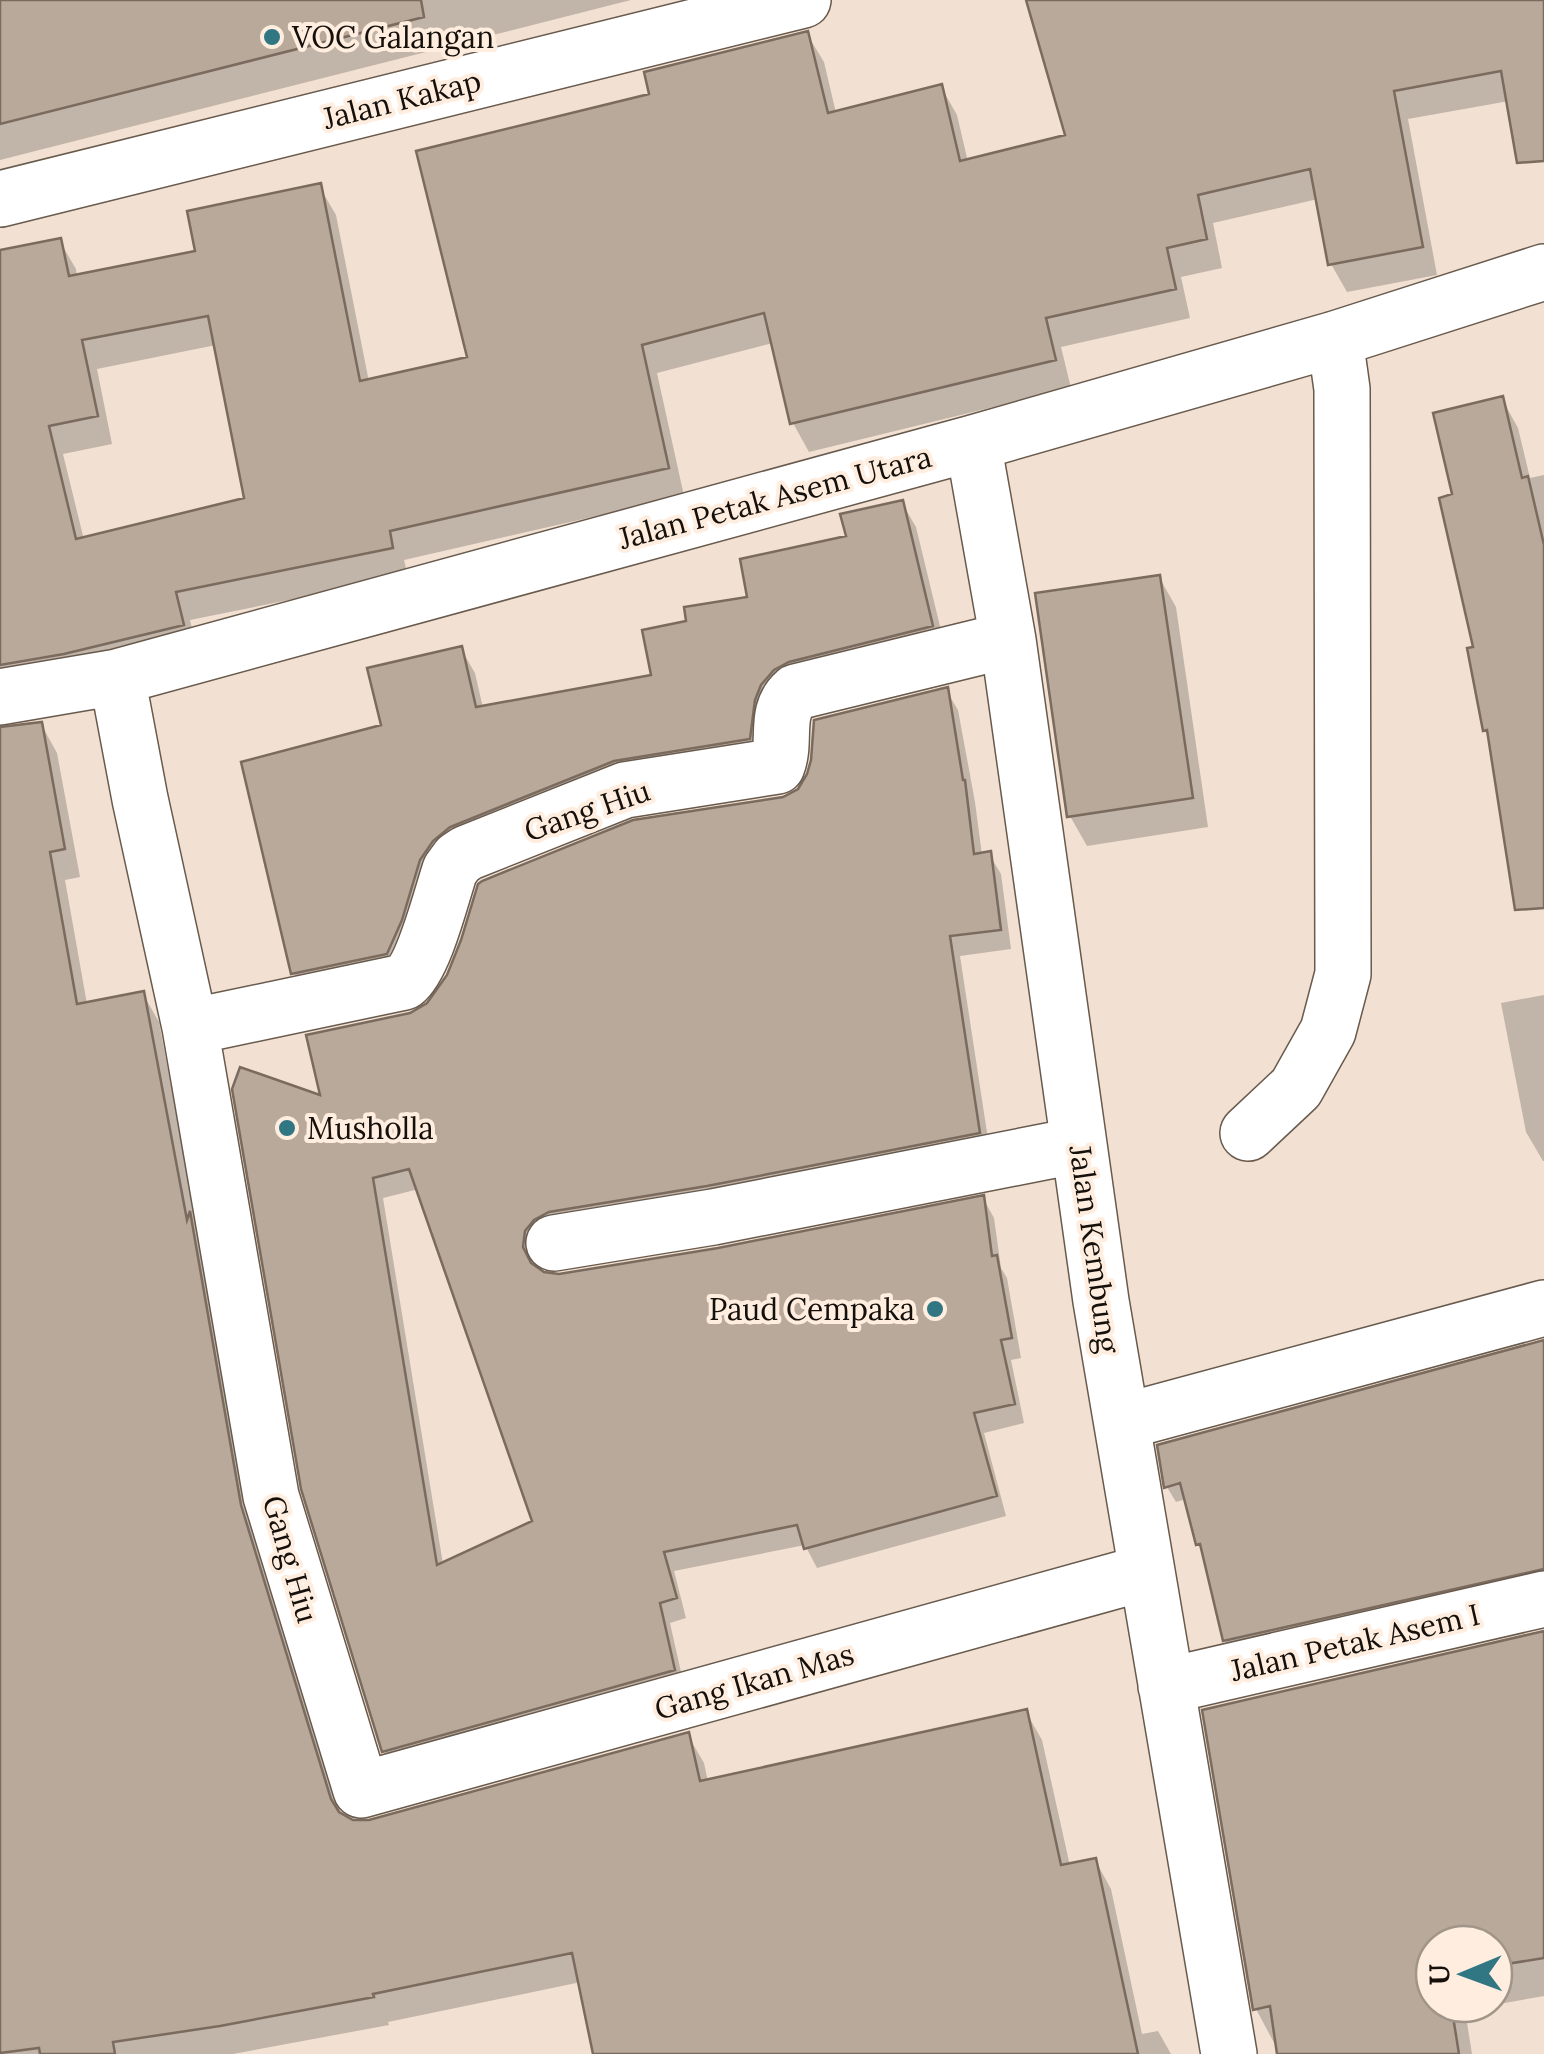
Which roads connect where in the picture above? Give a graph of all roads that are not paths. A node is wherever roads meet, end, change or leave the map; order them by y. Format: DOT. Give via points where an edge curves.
graph roads {
  1 [pos="803,0"];
  2 [pos="0,199"];
  3 [pos="1544,272"];
  4 [pos="1335,339"];
  5 [pos="973,443"];
  6 [pos="1008,640"];
  7 [pos="117,676"];
  8 [pos="0,697"];
  9 [pos="190,1028"];
  10 [pos="1248,1133"];
  11 [pos="1080,1145"];
  12 [pos="554,1243"];
  13 [pos="1544,1308"];
  14 [pos="1122,1422"];
  15 [pos="1147,1572"];
  16 [pos="1544,1598"];
  17 [pos="1166,1686"];
  18 [pos="361,1790"];
  19 [pos="1229,2054"];
  1 -- 2 [label="street, Jalan Kakap"];
  3 -- 4 [label="street, Jalan Petak Asem Utara"];
  4 -- 5 [label="street, Jalan Petak Asem Utara"];
  4 -- 10 [label="street" via="1342,389 1343,974 1328,1032 1296,1088"];
  5 -- 6 [label="street, Jalan Kembung"];
  5 -- 7 [label="street, Jalan Petak Asem Utara"];
  6 -- 9 [label="street, Gang Hiu" via="796,692 783,707 777,766 625,790 466,853 450,870 419,962 404,982"];
  6 -- 11 [label="street, Jalan Kembung"];
  7 -- 8 [label="street, Jalan Petak Asem Utara"];
  7 -- 9 [label="street, Gang Hiu"];
  9 -- 18 [label="street, Gang Hiu" via="272,1496"];
  11 -- 12 [label="street"];
  11 -- 14 [label="street, Jalan Kembung"];
  13 -- 14 [label="street"];
  14 -- 15 [label="street, Jalan Kembung"];
  15 -- 17 [label="street, Jalan Kembung"];
  15 -- 18 [label="street, Gang Ikan Mas"];
  16 -- 17 [label="street, Jalan Petak Asem I"];
  17 -- 19 [label="street, Jalan Kembung"];
}
